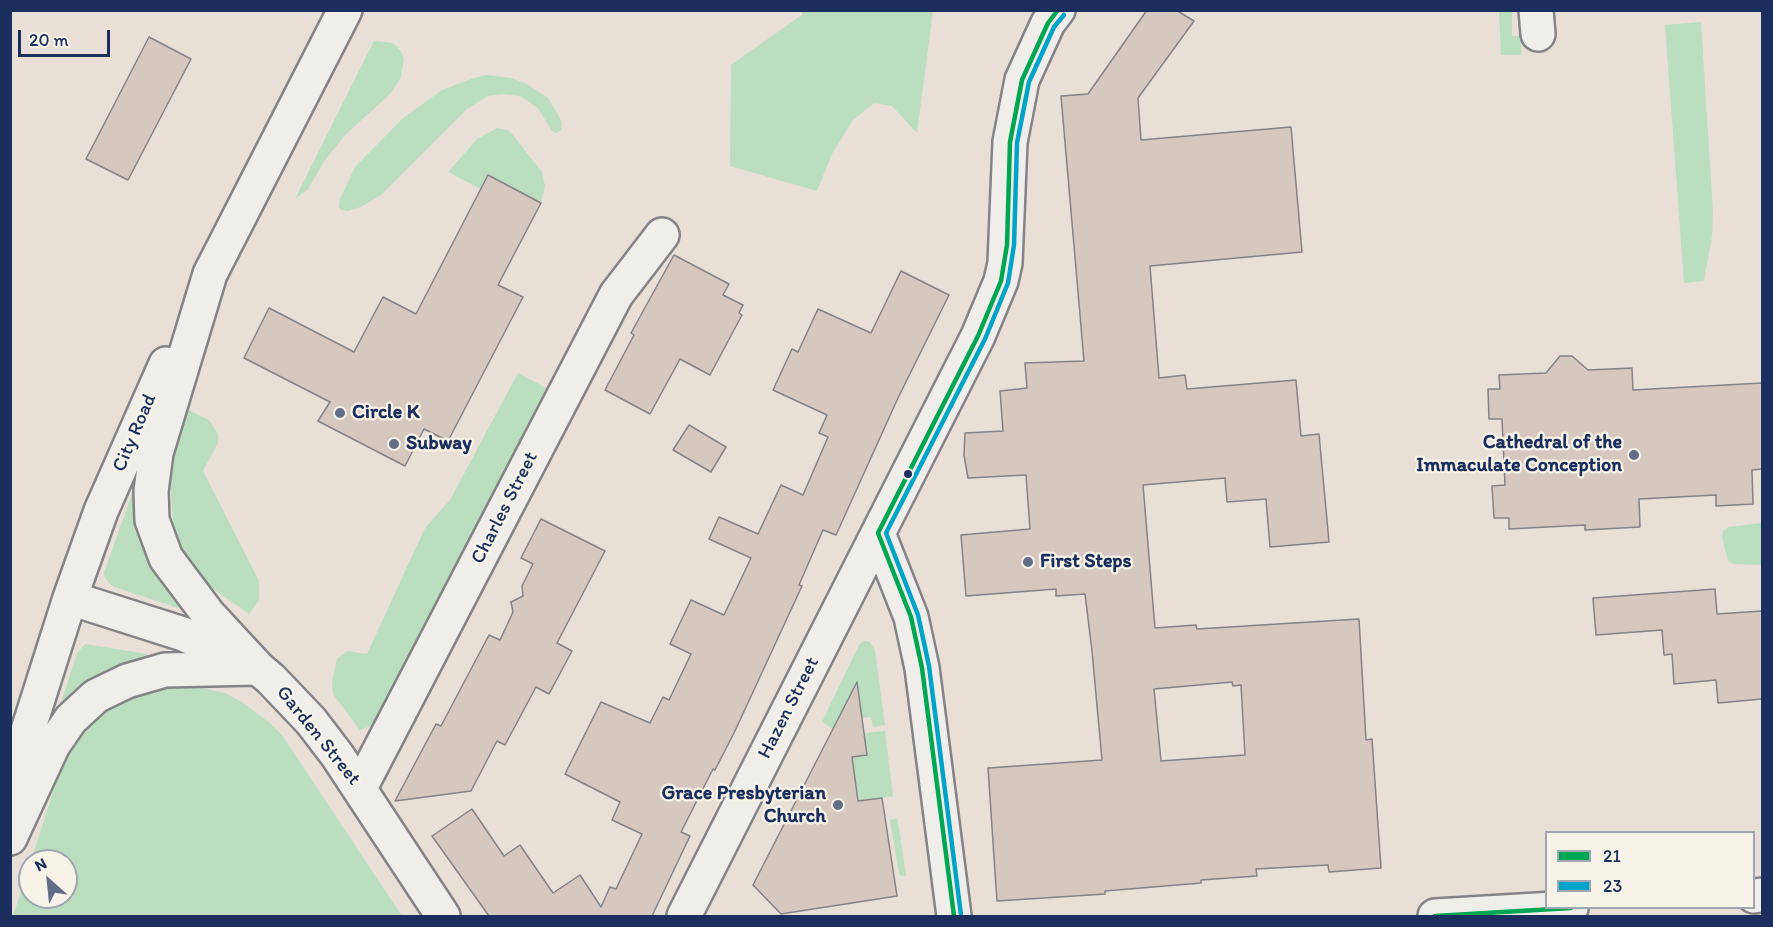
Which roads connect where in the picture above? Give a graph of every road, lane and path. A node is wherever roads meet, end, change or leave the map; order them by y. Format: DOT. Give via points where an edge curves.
graph roads {
  1 [pos="345,10"];
  2 [pos="1058,10"];
  3 [pos="663,235"];
  4 [pos="210,274"];
  5 [pos="878,532"];
  6 [pos="70,598"];
  7 [pos="258,668"];
  8 [pos="10,787"];
  9 [pos="360,788"];
  10 [pos="10,838"];
  11 [pos="1554,909"];
  12 [pos="443,916"];
  13 [pos="684,916"];
  14 [pos="954,916"];
  15 [pos="1435,916"];
  1 -- 4 [label="street"];
  2 -- 5 [label="street, Hazen Street" via="1022,80 1010,142 1007,245 1000,281 978,336"];
  3 -- 9 [label="street, Charles Street" via="616,295"];
  4 -- 6 [label="street, City Road" via="153,389 101,511"];
  4 -- 7 [label="street" via="156,453 152,520 166,558 187,588"];
  5 -- 13 [label="street, Hazen Street"];
  5 -- 14 [label="street" via="911,617 922,668"];
  6 -- 7 [label="street, Garden Street" via="183,634"];
  6 -- 8 [label="street, City Road"];
  7 -- 9 [label="street, Garden Street" via="311,721"];
  7 -- 10 [label="street" via="165,670 127,681 96,696 71,719 53,745"];
  9 -- 12 [label="street, Garden Street"];
  11 -- 15 [label="street"];
}
